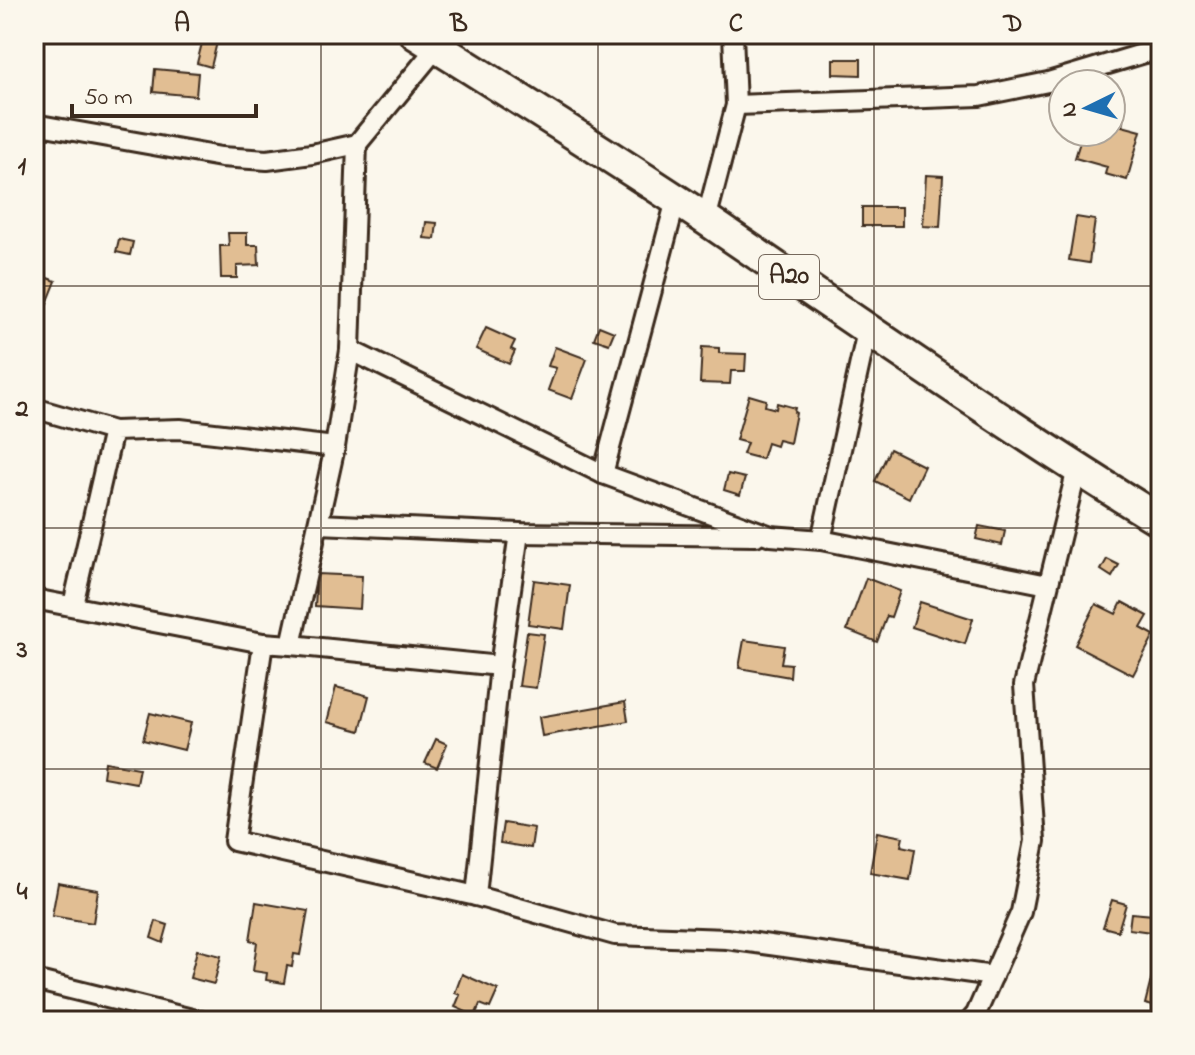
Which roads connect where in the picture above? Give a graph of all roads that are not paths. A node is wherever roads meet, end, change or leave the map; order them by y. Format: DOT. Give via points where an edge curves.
graph roads {
  1 [pos="733,34"];
  2 [pos="426,40"];
  3 [pos="1161,51"];
  4 [pos="736,105"];
  5 [pos="34,124"];
  6 [pos="357,144"];
  7 [pos="676,200"];
  8 [pos="706,220"];
  9 [pos="867,331"];
  10 [pos="350,350"];
  11 [pos="34,408"];
  12 [pos="113,431"];
  13 [pos="335,447"];
  14 [pos="1077,469"];
  15 [pos="603,474"];
  16 [pos="1161,521"];
  17 [pos="319,524"];
  18 [pos="519,533"];
  19 [pos="771,536"];
  20 [pos="821,540"];
  21 [pos="1048,585"];
  22 [pos="34,599"];
  23 [pos="73,605"];
  24 [pos="263,643"];
  25 [pos="291,645"];
  26 [pos="500,666"];
  27 [pos="476,896"];
  28 [pos="993,976"];
  29 [pos="34,980"];
  30 [pos="200,1021"];
  31 [pos="970,1021"];
  1 -- 4 [label="street"];
  2 -- 6 [label="street"];
  2 -- 7 [label="main road, A20"];
  3 -- 4 [label="street" via="979,96"];
  4 -- 8 [label="street"];
  5 -- 6 [label="street" via="221,157 267,160"];
  6 -- 10 [label="street"];
  7 -- 8 [label="main road, A20"];
  7 -- 15 [label="street"];
  8 -- 9 [label="main road, A20"];
  9 -- 14 [label="main road, A20"];
  9 -- 20 [label="street"];
  10 -- 13 [label="street"];
  10 -- 15 [label="street"];
  11 -- 12 [label="street"];
  12 -- 13 [label="street" via="180,429"];
  12 -- 23 [label="street"];
  13 -- 17 [label="street"];
  14 -- 16 [label="main road, A20"];
  14 -- 21 [label="street"];
  15 -- 19 [label="street"];
  17 -- 18 [label="street"];
  17 -- 25 [label="street"];
  18 -- 19 [label="street"];
  18 -- 26 [label="street"];
  19 -- 20 [label="street"];
  20 -- 21 [label="street"];
  21 -- 28 [label="street" via="1024,685 1035,841 1021,912"];
  22 -- 23 [label="street"];
  23 -- 24 [label="street"];
  24 -- 25 [label="street"];
  24 -- 27 [label="street" via="234,841"];
  25 -- 26 [label="street"];
  26 -- 27 [label="street"];
  27 -- 28 [label="street" via="615,935 727,939"];
  28 -- 31 [label="street"];
  29 -- 30 [label="street"];
}
